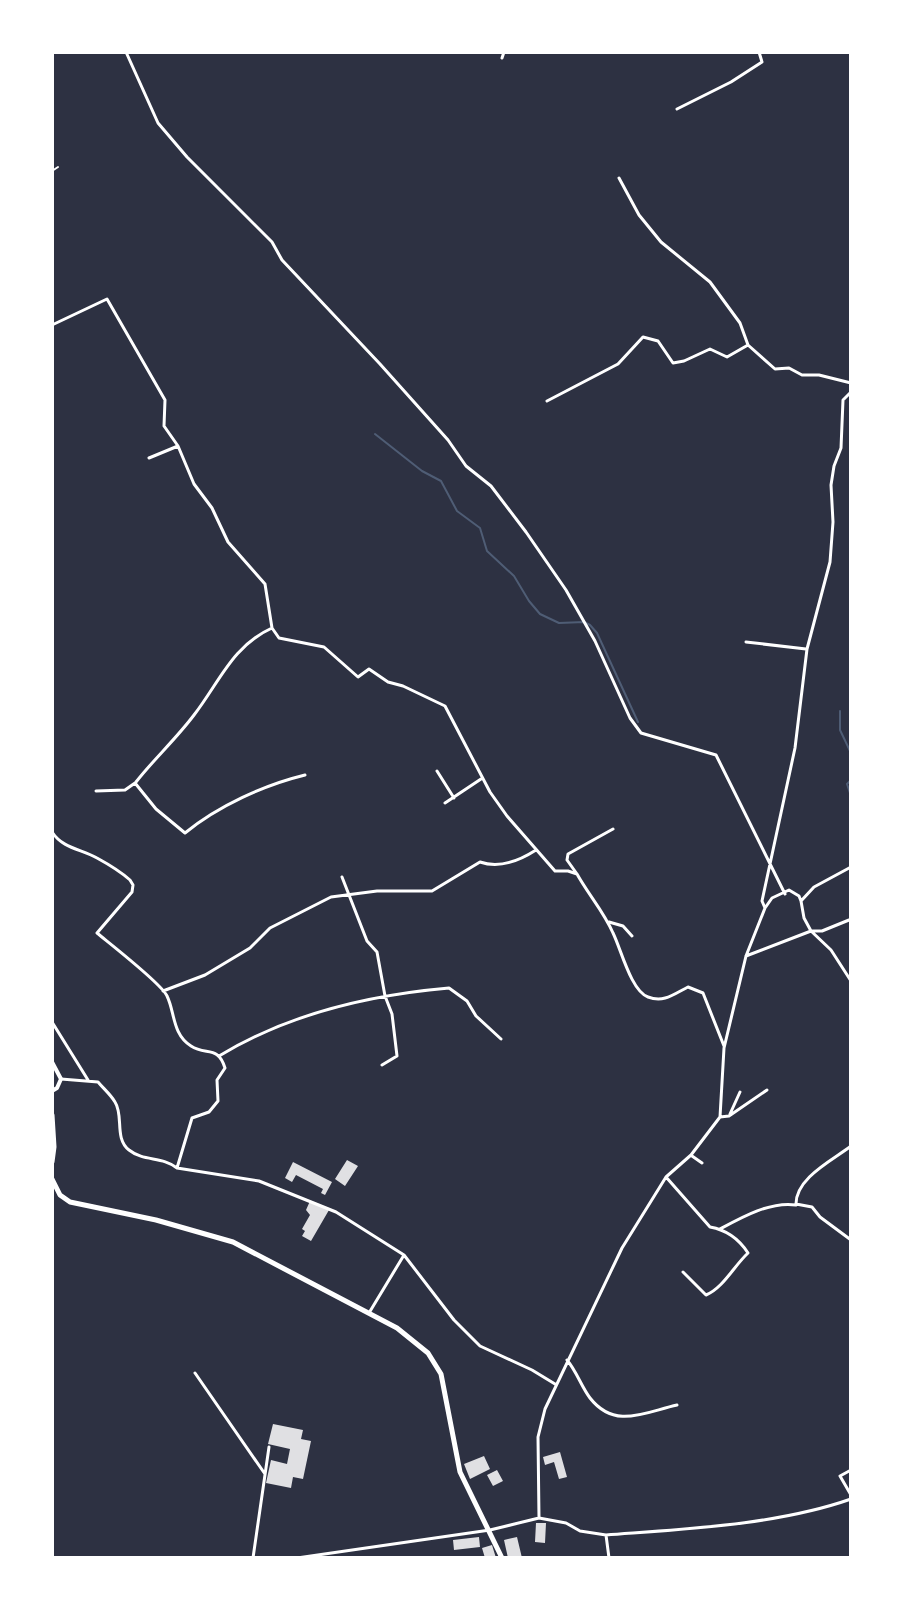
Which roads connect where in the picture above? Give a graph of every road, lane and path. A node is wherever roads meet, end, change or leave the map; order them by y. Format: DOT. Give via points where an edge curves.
graph roads {
  1 [pos="126,52"];
  2 [pos="504,52"];
  3 [pos="759,52"];
  4 [pos="502,58"];
  5 [pos="677,109"];
  6 [pos="58,167"];
  7 [pos="52,171"];
  8 [pos="619,178"];
  9 [pos="52,325"];
  10 [pos="748,345"];
  11 [pos="851,383"];
  12 [pos="851,392"];
  13 [pos="547,401"];
  14 [pos="178,446"];
  15 [pos="149,458"];
  16 [pos="272,628"];
  17 [pos="746,642"];
  18 [pos="807,649"];
  19 [pos="437,771"];
  20 [pos="305,775"];
  21 [pos="482,778"];
  22 [pos="135,783"];
  23 [pos="96,791"];
  24 [pos="454,798"];
  25 [pos="445,803"];
  26 [pos="613,829"];
  27 [pos="52,832"];
  28 [pos="536,850"];
  29 [pos="770,866"];
  30 [pos="851,867"];
  31 [pos="577,874"];
  32 [pos="342,877"];
  33 [pos="785,894"];
  34 [pos="349,895"];
  35 [pos="801,901"];
  36 [pos="765,908"];
  37 [pos="849,920"];
  38 [pos="606,921"];
  39 [pos="811,931"];
  40 [pos="632,936"];
  41 [pos="746,956"];
  42 [pos="851,981"];
  43 [pos="163,991"];
  44 [pos="385,996"];
  45 [pos="52,1022"];
  46 [pos="501,1039"];
  47 [pos="724,1048"];
  48 [pos="219,1056"];
  49 [pos="52,1062"];
  50 [pos="382,1065"];
  51 [pos="61,1079"];
  52 [pos="89,1081"];
  53 [pos="767,1090"];
  54 [pos="52,1091"];
  55 [pos="740,1092"];
  56 [pos="52,1115"];
  57 [pos="729,1116"];
  58 [pos="720,1117"];
  59 [pos="851,1146"];
  60 [pos="691,1155"];
  61 [pos="52,1162"];
  62 [pos="702,1163"];
  63 [pos="177,1168"];
  64 [pos="666,1177"];
  65 [pos="53,1183"];
  66 [pos="795,1204"];
  67 [pos="720,1229"];
  68 [pos="851,1240"];
  69 [pos="404,1255"];
  70 [pos="683,1272"];
  71 [pos="369,1313"];
  72 [pos="567,1360"];
  73 [pos="195,1373"];
  74 [pos="555,1384"];
  75 [pos="677,1405"];
  76 [pos="269,1447"];
  77 [pos="851,1470"];
  78 [pos="265,1474"];
  79 [pos="851,1497"];
  80 [pos="539,1518"];
  81 [pos="490,1530"];
  82 [pos="606,1535"];
  83 [pos="253,1558"];
  84 [pos="297,1558"];
  85 [pos="502,1558"];
  86 [pos="609,1558"];
  1 -- 29 [label="street" via="158,123 272,242 282,260 466,466 491,486 526,532 566,590 641,733 716,755"];
  2 -- 4 [label="street"];
  3 -- 5 [label="street" via="762,62"];
  6 -- 7 [label="lane"];
  8 -- 10 [label="street" via="661,242 710,282 740,323"];
  9 -- 14 [label="street" via="107,299 165,400 162,420"];
  10 -- 11 [label="street" via="775,369"];
  10 -- 13 [label="street" via="727,357 710,349 673,363 658,341 643,337 618,364"];
  12 -- 18 [label="street" via="843,400 841,448 831,485 830,562"];
  14 -- 15 [label="street"];
  14 -- 16 [label="street" via="228,542 265,584"];
  16 -- 21 [label="street" via="279,638 324,647 358,677 369,669 445,706"];
  16 -- 22 [label="street" via="255,635 226,665 194,715"];
  17 -- 18 [label="street"];
  18 -- 29 [label="street" via="795,748"];
  19 -- 24 [label="street"];
  20 -- 22 [label="street" via="233,803 185,833"];
  21 -- 24 [label="street"];
  21 -- 28 [label="street"];
  22 -- 23 [label="street" via="125,790"];
  24 -- 25 [label="street"];
  26 -- 31 [label="street" via="568,854"];
  27 -- 43 [label="street" via="130,880 132,892 97,933"];
  28 -- 31 [label="street" via="555,871"];
  28 -- 34 [label="street" via="504,865 480,862 432,891"];
  29 -- 33 [label="street"];
  29 -- 36 [label="street"];
  30 -- 35 [label="street" via="814,887"];
  31 -- 38 [label="street"];
  32 -- 34 [label="street"];
  33 -- 35 [label="street" via="789,890"];
  33 -- 36 [label="street" via="772,898"];
  34 -- 43 [label="street" via="331,897 270,928 250,948"];
  34 -- 44 [label="street" via="367,941 377,952"];
  35 -- 39 [label="street"];
  36 -- 41 [label="street"];
  37 -- 39 [label="street"];
  38 -- 40 [label="street" via="623,926"];
  38 -- 47 [label="street" via="641,992 664,1001 688,987 703,993"];
  39 -- 41 [label="street"];
  39 -- 42 [label="street"];
  41 -- 47 [label="street"];
  43 -- 48 [label="street" via="173,1023 191,1046"];
  44 -- 46 [label="street" via="449,988"];
  44 -- 48 [label="street" via="298,1019"];
  44 -- 50 [label="street" via="397,1056"];
  45 -- 52 [label="street"];
  47 -- 58 [label="street"];
  48 -- 63 [label="street" via="225,1068 217,1080 218,1101 209,1112 192,1118"];
  49 -- 51 [label="street"];
  51 -- 52 [label="street"];
  51 -- 54 [label="street"];
  52 -- 63 [label="street" via="98,1082 116,1103 119,1130 129,1150 147,1159 168,1160"];
  53 -- 57 [label="street"];
  55 -- 57 [label="street"];
  56 -- 61 [label="main road"];
  57 -- 58 [label="street"];
  58 -- 60 [label="street"];
  59 -- 66 [label="street" via="806,1181"];
  60 -- 62 [label="street"];
  60 -- 64 [label="street"];
  63 -- 69 [label="street" via="259,1181 304,1198"];
  64 -- 67 [label="street" via="710,1227"];
  64 -- 72 [label="street" via="622,1248"];
  65 -- 71 [label="main road" via="70,1202 233,1242"];
  66 -- 67 [label="street" via="749,1214"];
  66 -- 68 [label="street" via="812,1207"];
  67 -- 70 [label="street" via="741,1241 748,1253 716,1291 706,1295"];
  69 -- 71 [label="street"];
  69 -- 74 [label="street" via="480,1346"];
  71 -- 81 [label="main road" via="397,1328 436,1363 460,1472"];
  72 -- 74 [label="street"];
  72 -- 75 [label="street" via="591,1399 614,1416"];
  73 -- 78 [label="street"];
  74 -- 80 [label="street" via="538,1437"];
  76 -- 78 [label="street"];
  77 -- 79 [label="street" via="840,1476"];
  78 -- 83 [label="street"];
  79 -- 82 [label="street" via="801,1513"];
  80 -- 81 [label="street"];
  80 -- 82 [label="street"];
  81 -- 84 [label="street"];
  81 -- 85 [label="main road"];
  82 -- 86 [label="street"];
}
